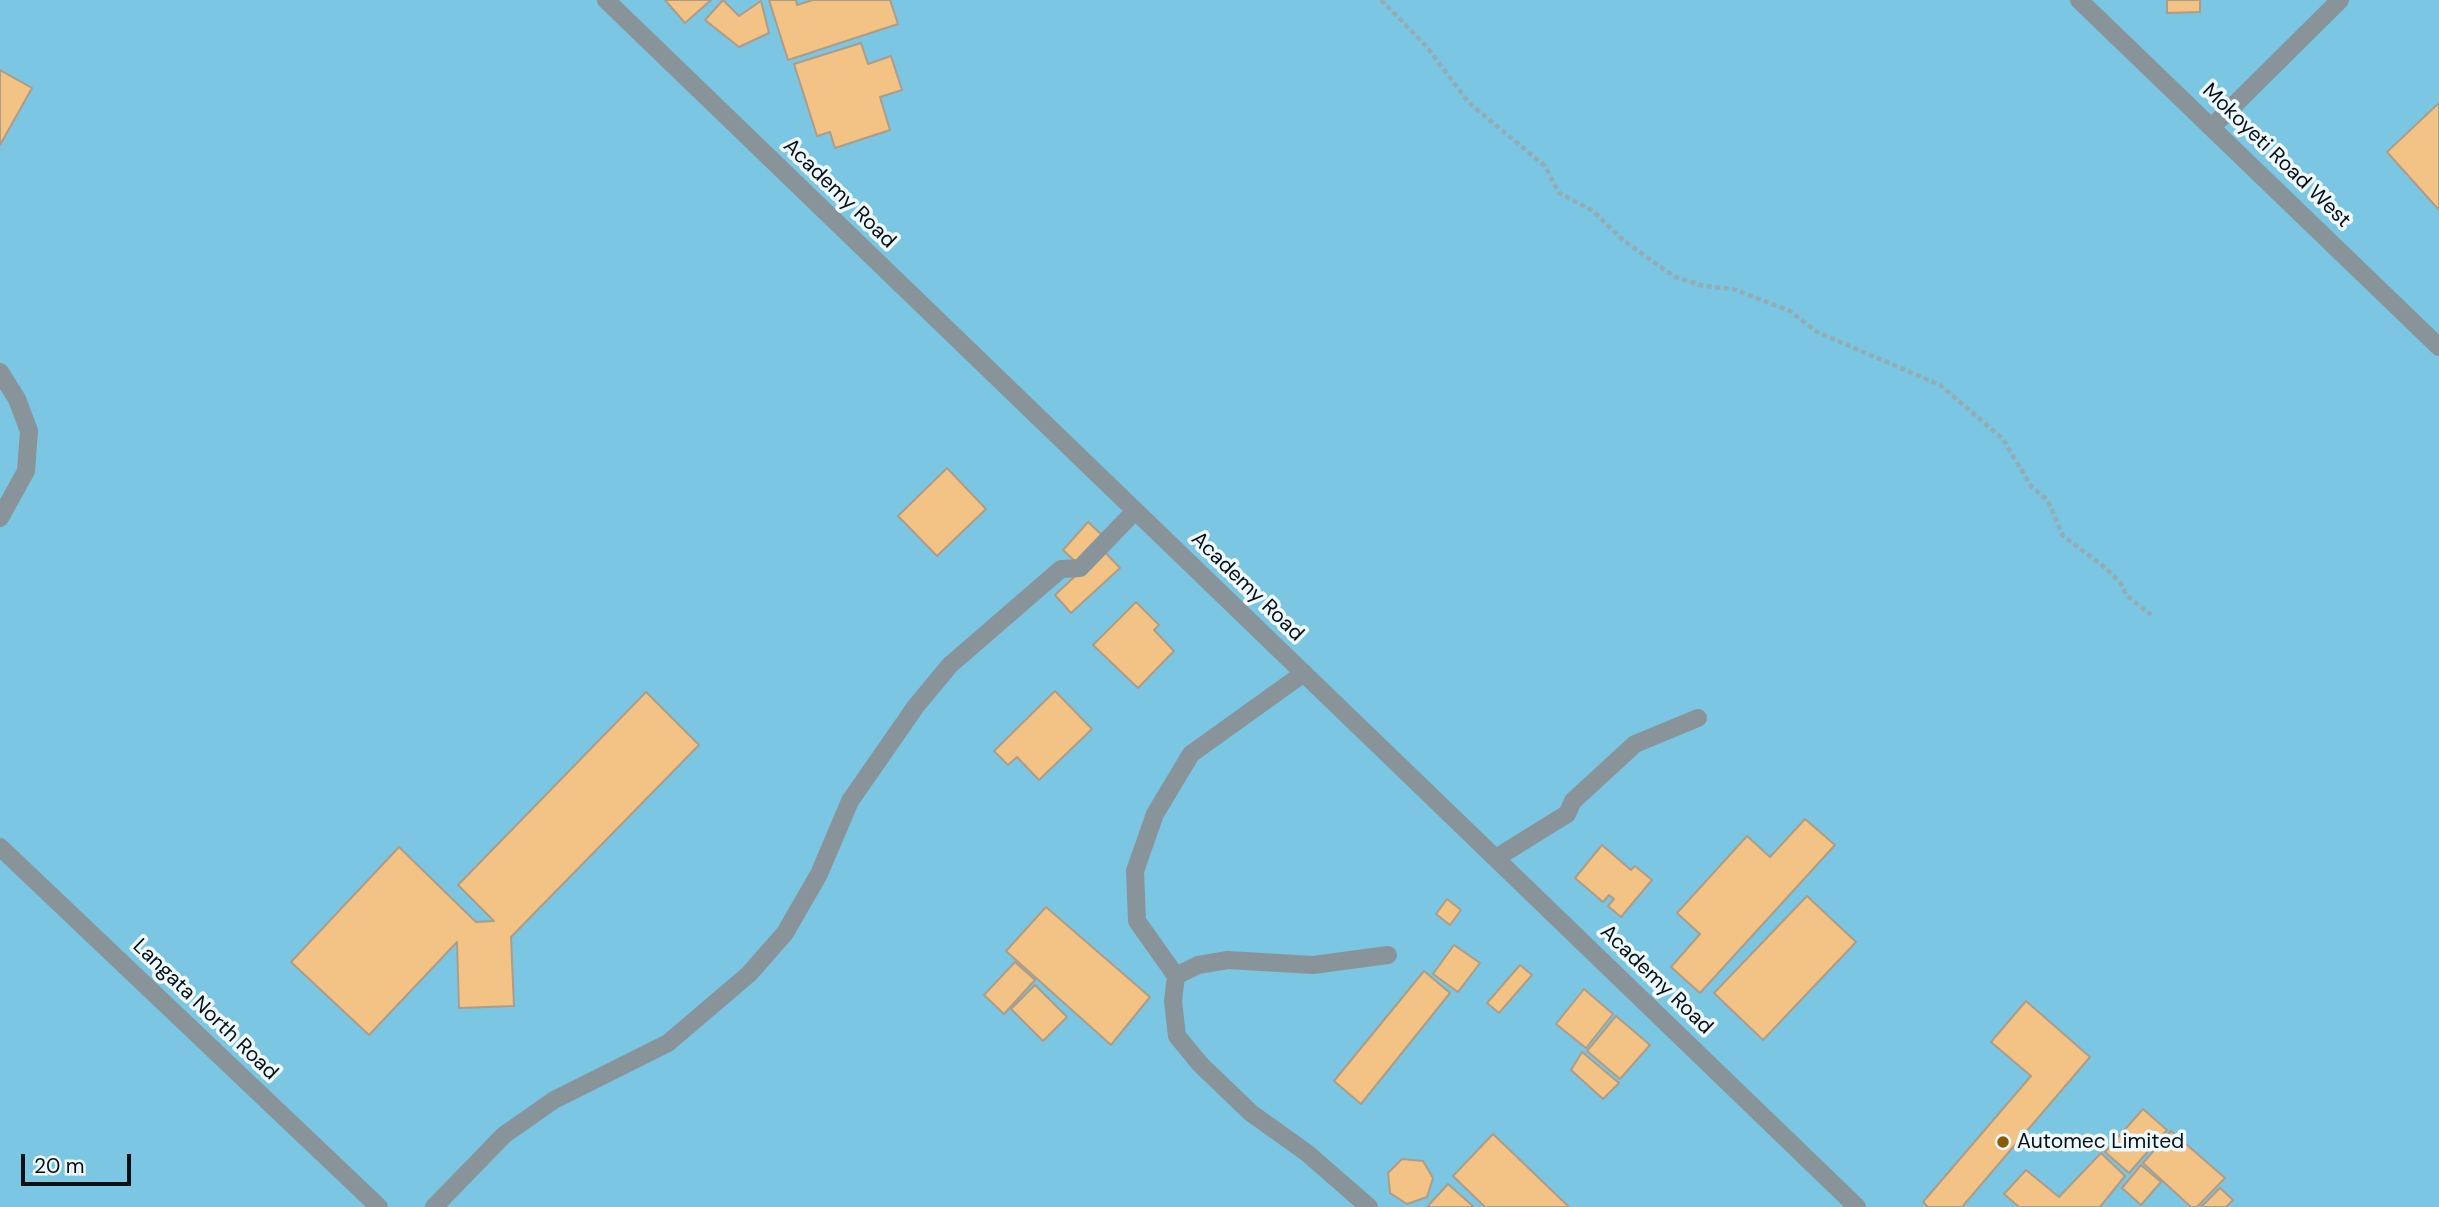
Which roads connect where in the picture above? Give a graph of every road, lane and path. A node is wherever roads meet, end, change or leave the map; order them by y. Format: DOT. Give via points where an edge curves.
graph roads {
  1 [pos="606,0"];
  2 [pos="1381,0"];
  3 [pos="2079,0"];
  4 [pos="2340,0"];
  5 [pos="2213,126"];
  6 [pos="2439,347"];
  7 [pos="0,372"];
  8 [pos="1135,511"];
  9 [pos="0,518"];
  10 [pos="2151,615"];
  11 [pos="1304,673"];
  12 [pos="1698,718"];
  13 [pos="0,847"];
  14 [pos="1496,858"];
  15 [pos="1388,955"];
  16 [pos="1177,976"];
  17 [pos="379,1207"];
  18 [pos="434,1207"];
  19 [pos="1369,1207"];
  20 [pos="1857,1207"];
  1 -- 8 [label="street, Academy Road"];
  2 -- 10 [label="path" via="1427,47 1469,103 1545,166 1559,193 1593,211 1624,241 1675,276 1733,289 1790,311 1817,332 1941,386 2003,439 2031,486 2048,501 2063,536 2102,565 2126,595"];
  3 -- 5 [label="street, Mokoyeti Road West"];
  4 -- 5 [label="street"];
  5 -- 6 [label="street, Mokoyeti Road West"];
  7 -- 9 [label="street" via="17,398 29,431 26,471"];
  8 -- 11 [label="street, Academy Road"];
  8 -- 18 [label="street" via="1080,568 1061,569 950,665 850,801 819,874 785,933 749,974 668,1044 554,1100 504,1135"];
  11 -- 14 [label="street, Academy Road"];
  11 -- 16 [label="street" via="1191,754 1155,814 1135,871 1137,921"];
  12 -- 14 [label="street" via="1635,744 1573,801 1567,814"];
  13 -- 17 [label="street, Langata North Road"];
  14 -- 20 [label="street, Academy Road"];
  15 -- 16 [label="street" via="1313,965 1228,960 1198,965"];
  16 -- 19 [label="street" via="1173,1001 1177,1036 1200,1064 1251,1113 1307,1153"];
}
